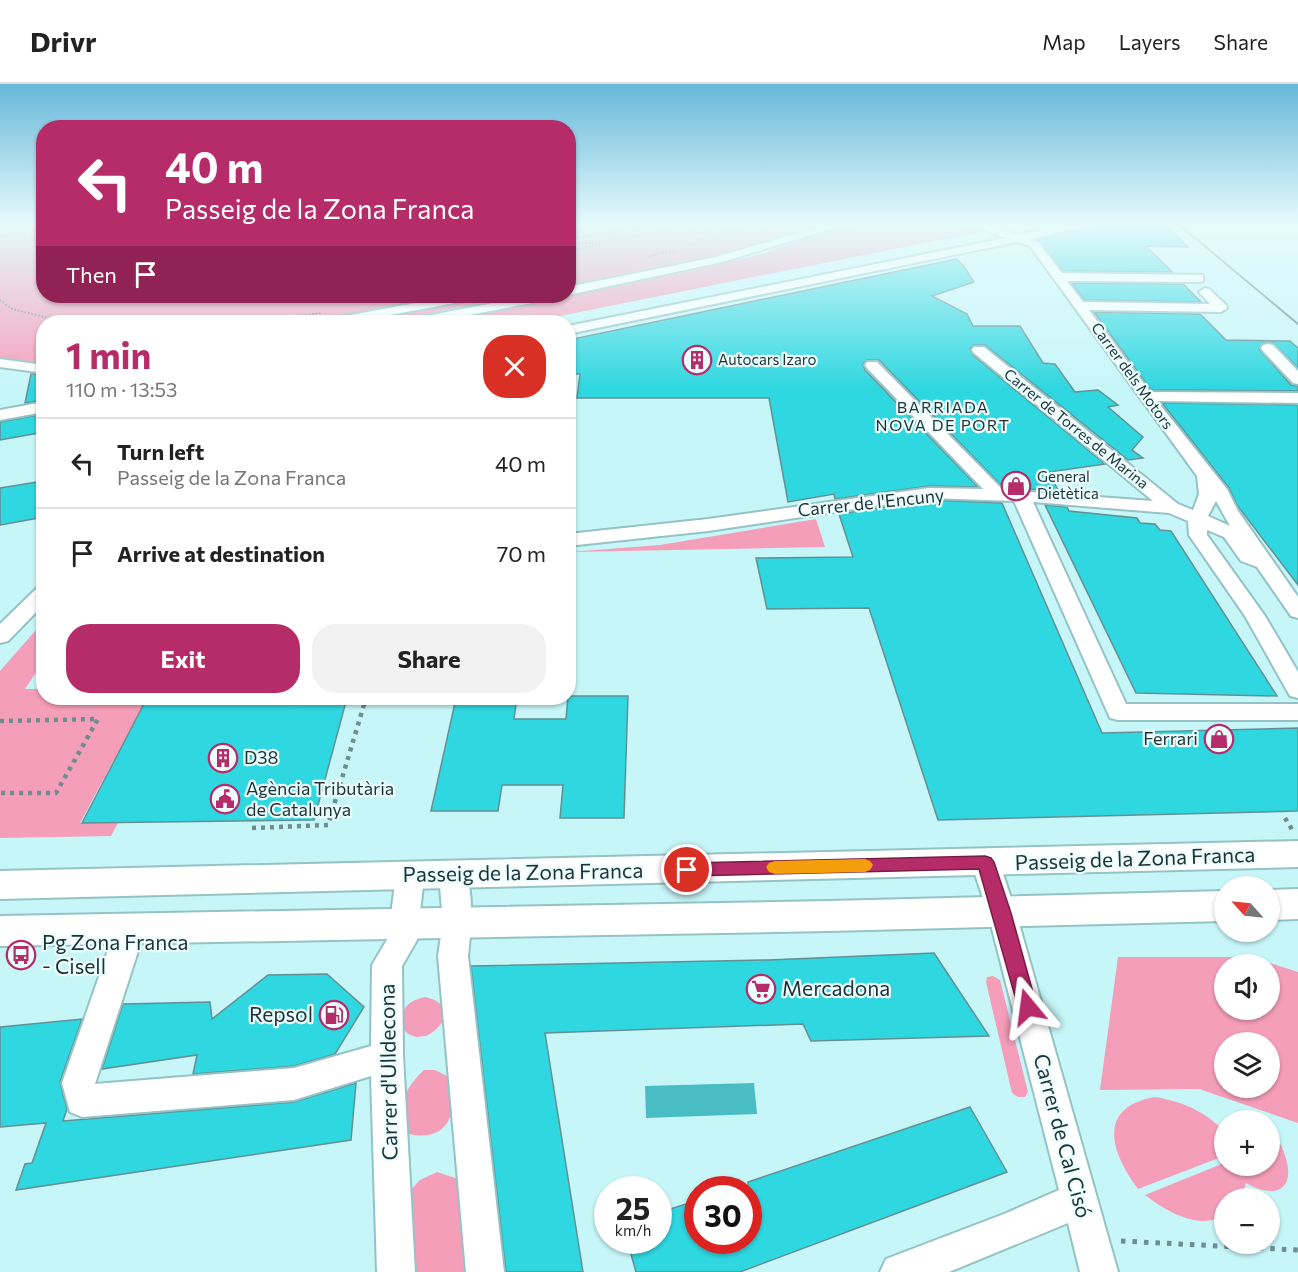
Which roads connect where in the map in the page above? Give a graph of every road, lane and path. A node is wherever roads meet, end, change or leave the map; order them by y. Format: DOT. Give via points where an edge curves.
graph roads {
  1 [pos="629,278"];
  2 [pos="771,278"];
  3 [pos="824,278"];
  4 [pos="1060,278"];
  5 [pos="576,289"];
  6 [pos="1205,292"];
  7 [pos="0,300"];
  8 [pos="430,303"];
  9 [pos="511,303"];
  10 [pos="1080,306"];
  11 [pos="36,315"];
  12 [pos="365,315"];
  13 [pos="451,315"];
  14 [pos="576,321"];
  15 [pos="576,328"];
  16 [pos="1268,348"];
  17 [pos="979,350"];
  18 [pos="0,363"];
  19 [pos="872,365"];
  20 [pos="36,368"];
  21 [pos="1298,380"];
  22 [pos="1145,396"];
  23 [pos="1298,398"];
  24 [pos="36,408"];
  25 [pos="0,415"];
  26 [pos="1206,476"];
  27 [pos="998,495"];
  28 [pos="1021,496"];
  29 [pos="1172,508"];
  30 [pos="1197,518"];
  31 [pos="576,539"];
  32 [pos="1264,563"];
  33 [pos="36,600"];
  34 [pos="1298,612"];
  35 [pos="0,636"];
  36 [pos="1271,645"];
  37 [pos="1298,657"];
  38 [pos="1298,692"];
  39 [pos="364,705"];
  40 [pos="1298,712"];
  41 [pos="0,721"];
  42 [pos="0,794"];
  43 [pos="1285,818"];
  44 [pos="252,828"];
  45 [pos="1296,844"];
  46 [pos="985,862"];
  47 [pos="453,875"];
  48 [pos="410,876"];
  49 [pos="0,885"];
  50 [pos="1298,904"];
  51 [pos="1280,905"];
  52 [pos="1214,906"];
  53 [pos="1002,913"];
  54 [pos="457,922"];
  55 [pos="404,923"];
  56 [pos="0,931"];
  57 [pos="126,942"];
  58 [pos="387,1056"];
  59 [pos="1079,1200"];
  60 [pos="1121,1241"];
  61 [pos="1298,1250"];
  62 [pos="396,1272"];
  63 [pos="485,1272"];
  64 [pos="899,1272"];
  65 [pos="1099,1272"];
  1 -- 5 [label="street"];
  2 -- 14 [label="street"];
  3 -- 15 [label="street"];
  4 -- 10 [label="street, Carrer dels Motors"];
  6 -- 10 [label="street" via="1221,308"];
  7 -- 11 [label="path" via="12,309"];
  8 -- 12 [label="street"];
  9 -- 13 [label="street"];
  10 -- 22 [label="street, Carrer dels Motors"];
  16 -- 21 [label="street"];
  17 -- 29 [label="street, Carrer de Torres de Marina"];
  18 -- 20 [label="street"];
  19 -- 27 [label="street"];
  22 -- 23 [label="street"];
  22 -- 26 [label="street, Carrer dels Motors"];
  24 -- 25 [label="street"];
  26 -- 30 [label="street" via="1210,494"];
  26 -- 32 [label="street, Carrer dels Motors" via="1221,493"];
  27 -- 28 [label="street, Carrer de l'Encuny"];
  27 -- 31 [label="street, Carrer de l'Encuny" via="929,493 657,532"];
  28 -- 29 [label="street, Carrer de l'Encuny"];
  28 -- 40 [label="street" via="1118,712"];
  29 -- 30 [label="street, Carrer de l'Encuny"];
  30 -- 32 [label="street, Carrer de l'Encuny" via="1231,533 1248,557"];
  30 -- 36 [label="street" via="1198,535"];
  32 -- 34 [label="street, Carrer dels Motors"];
  33 -- 35 [label="street"];
  36 -- 37 [label="street"];
  36 -- 38 [label="street"];
  39 -- 44 [label="path" via="328,825"];
  41 -- 42 [label="path" via="98,719 56,793"];
  43 -- 45 [label="path"];
  45 -- 46 [label="main road, Passeig de la Zona Franca"];
  46 -- 47 [label="main road, Passeig de la Zona Franca"];
  46 -- 53 [label="street, Carrer de Cal Cisó"];
  47 -- 48 [label="main road, Passeig de la Zona Franca"];
  47 -- 54 [label="street"];
  48 -- 49 [label="main road, Passeig de la Zona Franca"];
  48 -- 55 [label="street, Carrer d'Ulldecona"];
  50 -- 51 [label="main road"];
  52 -- 53 [label="main road"];
  53 -- 54 [label="main road"];
  53 -- 59 [label="street, Carrer de Cal Cisó"];
  54 -- 55 [label="main road"];
  54 -- 63 [label="street" via="453,956"];
  55 -- 56 [label="main road"];
  55 -- 58 [label="street, Carrer d'Ulldecona" via="402,940 387,965"];
  57 -- 58 [label="street" via="78,1083 82,1101 294,1084"];
  58 -- 62 [label="street, Carrer d'Ulldecona"];
  59 -- 64 [label="street"];
  59 -- 65 [label="street, Carrer de Cal Cisó"];
  60 -- 61 [label="path"];
}
